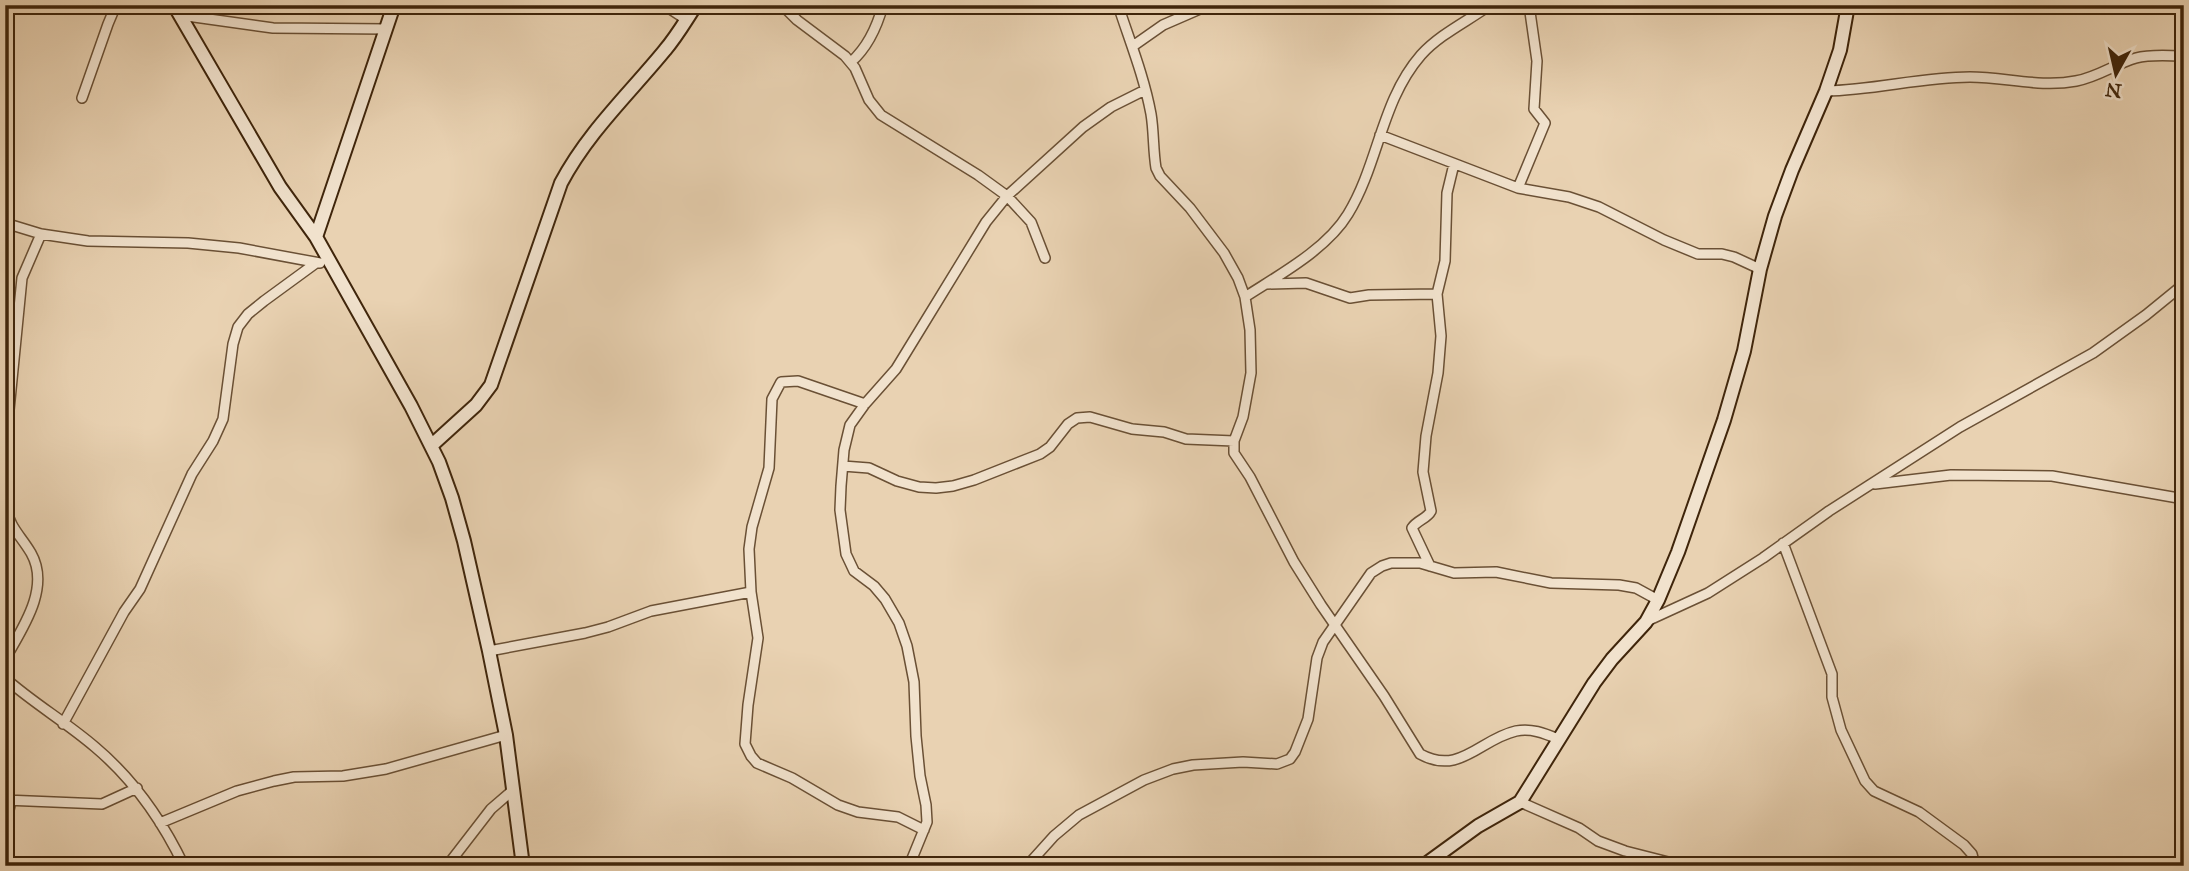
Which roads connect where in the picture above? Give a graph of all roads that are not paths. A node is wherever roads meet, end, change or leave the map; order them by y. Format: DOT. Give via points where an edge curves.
graph roads {
  1 [pos="116,5"];
  2 [pos="394,5"];
  3 [pos="664,5"];
  4 [pos="696,5"];
  5 [pos="782,5"];
  6 [pos="883,5"];
  7 [pos="1118,5"];
  8 [pos="1209,5"];
  9 [pos="1490,5"];
  10 [pos="1530,5"];
  11 [pos="1848,5"];
  12 [pos="177,10"];
  13 [pos="687,20"];
  14 [pos="386,29"];
  15 [pos="1133,46"];
  16 [pos="2184,56"];
  17 [pos="851,62"];
  18 [pos="1146,90"];
  19 [pos="1826,91"];
  20 [pos="82,98"];
  21 [pos="1380,135"];
  22 [pos="1454,163"];
  23 [pos="1518,188"];
  24 [pos="1007,196"];
  25 [pos="5,223"];
  26 [pos="41,234"];
  27 [pos="316,237"];
  28 [pos="1045,258"];
  29 [pos="322,261"];
  30 [pos="1760,269"];
  31 [pos="1265,284"];
  32 [pos="2184,284"];
  33 [pos="1437,294"];
  34 [pos="1245,297"];
  35 [pos="865,404"];
  36 [pos="1234,441"];
  37 [pos="432,444"];
  38 [pos="843,466"];
  39 [pos="5,473"];
  40 [pos="1870,484"];
  41 [pos="2184,499"];
  42 [pos="5,505"];
  43 [pos="1783,543"];
  44 [pos="1430,566"];
  45 [pos="751,592"];
  46 [pos="1658,600"];
  47 [pos="1646,622"];
  48 [pos="1334,625"];
  49 [pos="489,651"];
  50 [pos="5,659"];
  51 [pos="5,678"];
  52 [pos="63,724"];
  53 [pos="506,735"];
  54 [pos="1558,739"];
  55 [pos="138,788"];
  56 [pos="513,790"];
  57 [pos="8,800"];
  58 [pos="1520,802"];
  59 [pos="160,823"];
  60 [pos="5,830"];
  61 [pos="924,831"];
  62 [pos="184,866"];
  63 [pos="447,866"];
  64 [pos="523,866"];
  65 [pos="909,866"];
  66 [pos="1027,866"];
  67 [pos="1423,866"];
  68 [pos="1684,866"];
  69 [pos="1975,866"];
  1 -- 20 [label="street"];
  2 -- 14 [label="street"];
  3 -- 13 [label="street"];
  4 -- 13 [label="street"];
  5 -- 17 [label="street"];
  6 -- 17 [label="street" via="869,41"];
  7 -- 15 [label="street"];
  8 -- 15 [label="street" via="1163,25"];
  9 -- 21 [label="street" via="1421,55 1402,82"];
  10 -- 23 [label="street" via="1537,61 1534,108 1545,123"];
  11 -- 19 [label="street"];
  12 -- 14 [label="street" via="272,28"];
  12 -- 27 [label="street" via="280,187"];
  13 -- 37 [label="street" via="572,163 561,183 491,386"];
  14 -- 27 [label="street"];
  15 -- 18 [label="street"];
  16 -- 19 [label="street" via="2137,57 2076,81 1959,77"];
  17 -- 24 [label="street" via="881,115"];
  18 -- 24 [label="street" via="1083,127"];
  18 -- 34 [label="street" via="1160,176 1224,253"];
  19 -- 30 [label="street" via="1792,170"];
  21 -- 22 [label="street"];
  21 -- 31 [label="street" via="1348,216 1330,237"];
  22 -- 23 [label="street"];
  22 -- 33 [label="street" via="1447,193 1445,261"];
  23 -- 30 [label="street" via="1585,201 1698,254 1722,254"];
  24 -- 28 [label="street" via="1031,222"];
  24 -- 35 [label="street" via="986,222 901,361"];
  25 -- 26 [label="street"];
  26 -- 29 [label="street" via="88,241 188,243"];
  26 -- 39 [label="street" via="22,278"];
  27 -- 29 [label="street"];
  29 -- 37 [label="street"];
  29 -- 52 [label="street" via="264,301 238,327 223,419 192,474 140,589"];
  30 -- 46 [label="street" via="1724,421"];
  31 -- 33 [label="street" via="1306,283 1350,298"];
  31 -- 34 [label="street"];
  32 -- 40 [label="street" via="2093,353 1960,427"];
  33 -- 44 [label="street" via="1441,336 1423,472 1432,511 1412,528"];
  34 -- 36 [label="street" via="1251,373"];
  35 -- 38 [label="street" via="850,425"];
  35 -- 45 [label="street" via="798,381 781,382 776,389 770,414 769,468 749,549"];
  36 -- 38 [label="street" via="1186,439 1090,417 1068,424 1040,454 953,486 919,487 869,468"];
  36 -- 48 [label="street" via="1234,453"];
  37 -- 49 [label="street" via="452,498"];
  38 -- 61 [label="street" via="840,510 849,563 885,598 907,646 926,805"];
  40 -- 41 [label="street" via="1951,475 2052,476"];
  40 -- 43 [label="street"];
  42 -- 50 [label="street" via="9,522 37,566 37,587 35,602"];
  43 -- 47 [label="street" via="1707,593"];
  43 -- 69 [label="street" via="1832,674 1832,697 1841,730 1865,781 1874,791 1919,811 1964,845"];
  44 -- 46 [label="street" via="1454,573 1496,572 1551,583 1619,585"];
  44 -- 48 [label="street" via="1382,566 1371,573"];
  45 -- 49 [label="street" via="651,611 586,633"];
  45 -- 61 [label="street" via="758,638 745,744 751,756 838,805 898,817"];
  46 -- 47 [label="street"];
  47 -- 54 [label="street" via="1612,659"];
  48 -- 54 [label="street" via="1420,754 1429,759 1465,757 1517,731 1532,730"];
  48 -- 66 [label="street" via="1317,658 1308,719 1290,759 1278,764 1193,765 1144,780 1079,815"];
  49 -- 53 [label="street"];
  51 -- 52 [label="street"];
  52 -- 55 [label="street" via="92,744"];
  53 -- 56 [label="street"];
  53 -- 59 [label="street" via="386,769 274,781"];
  54 -- 58 [label="street"];
  55 -- 57 [label="street" via="102,804"];
  55 -- 59 [label="street"];
  56 -- 63 [label="street" via="491,808"];
  56 -- 64 [label="street"];
  57 -- 60 [label="street"];
  58 -- 67 [label="street"];
  58 -- 68 [label="street" via="1598,841"];
  59 -- 62 [label="street"];
  61 -- 65 [label="street"];
}
